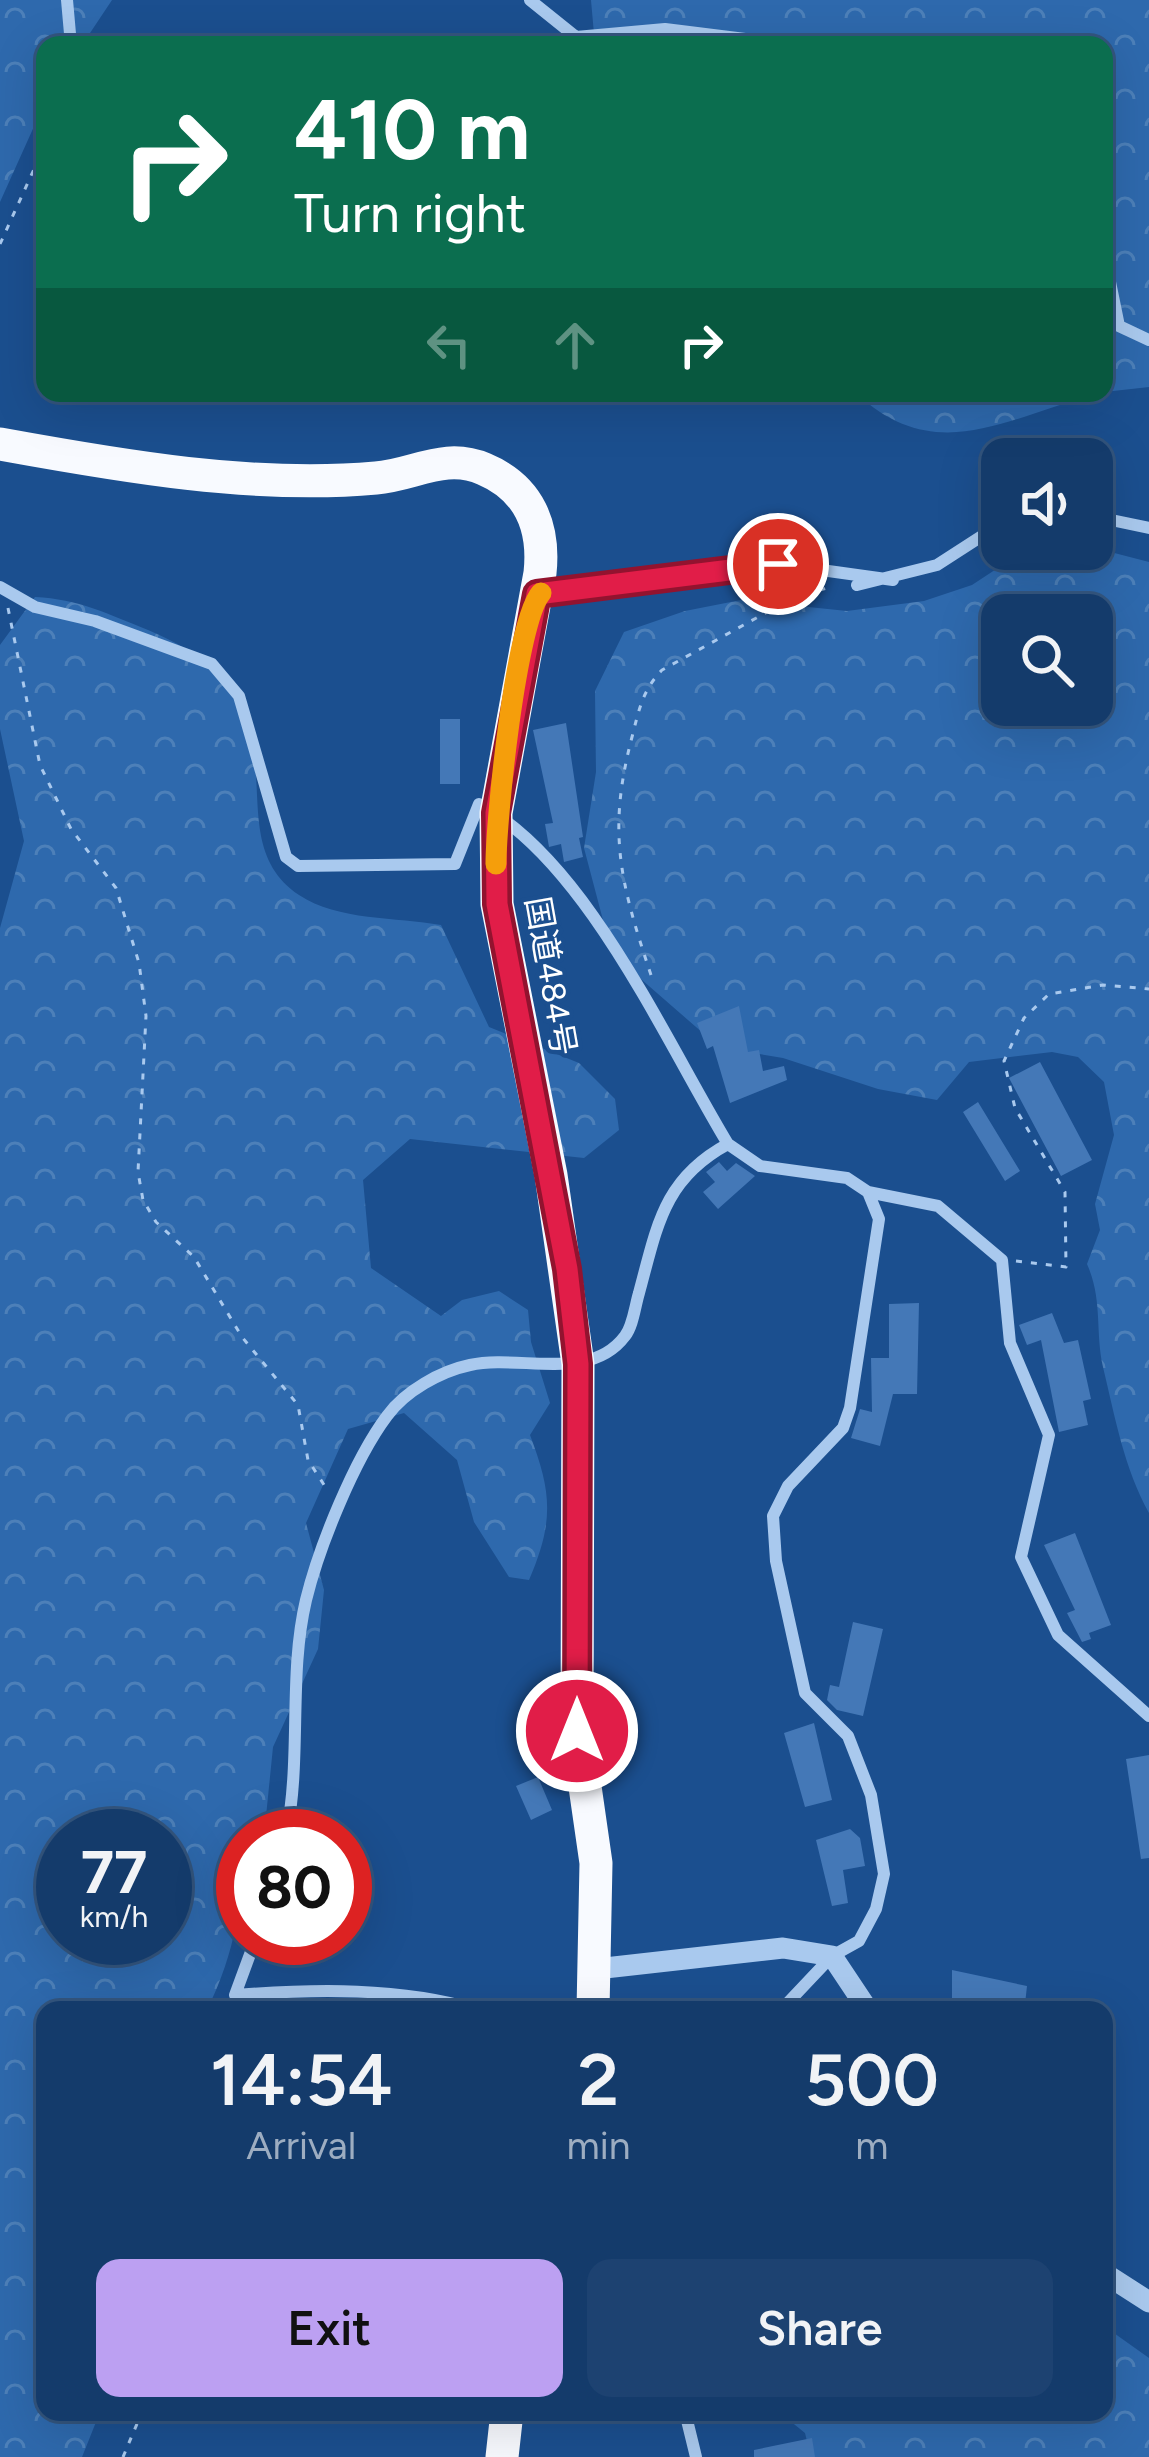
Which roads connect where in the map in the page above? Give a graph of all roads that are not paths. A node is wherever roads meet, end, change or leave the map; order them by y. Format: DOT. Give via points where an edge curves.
graph roads {
  1 [pos="67,0"];
  2 [pos="530,0"];
  3 [pos="70,36"];
  4 [pos="575,36"];
  5 [pos="587,36"];
  6 [pos="721,36"];
  7 [pos="1113,297"];
  8 [pos="1149,340"];
  9 [pos="0,443"];
  10 [pos="1113,520"];
  11 [pos="1149,528"];
  12 [pos="981,537"];
  13 [pos="892,580"];
  14 [pos="857,585"];
  15 [pos="2,588"];
  16 [pos="537,594"];
  17 [pos="496,813"];
  18 [pos="728,1144"];
  19 [pos="868,1192"];
  20 [pos="578,1364"];
  21 [pos="1149,1716"];
  22 [pos="288,1809"];
  23 [pos="832,1956"];
  24 [pos="247,1965"];
  25 [pos="596,1970"];
  26 [pos="236,2001"];
  27 [pos="244,2001"];
  28 [pos="432,2001"];
  29 [pos="594,2001"];
  30 [pos="790,2001"];
  31 [pos="862,2001"];
  32 [pos="1113,2279"];
  33 [pos="1149,2302"];
  34 [pos="506,2421"];
  35 [pos="687,2421"];
  36 [pos="502,2457"];
  37 [pos="696,2457"];
  1 -- 3 [label="street"];
  2 -- 4 [label="street"];
  5 -- 6 [label="street" via="665,29"];
  7 -- 8 [label="street" via="1119,326"];
  9 -- 16 [label="highway, 国道484号" via="87,460 314,480 382,478 448,461 482,467 514,486 537,519"];
  10 -- 11 [label="street"];
  12 -- 13 [label="street" via="937,566"];
  13 -- 14 [label="street"];
  13 -- 16 [label="street" via="778,564"];
  15 -- 17 [label="street" via="35,608 212,664 239,696 286,857 298,866 455,864 479,804"];
  16 -- 17 [label="highway, 国道484号"];
  17 -- 18 [label="street" via="543,852 585,905"];
  17 -- 20 [label="highway, 国道484号" via="503,954 550,1175"];
  18 -- 19 [label="street" via="760,1166 832,1174"];
  18 -- 20 [label="street" via="700,1159 662,1205 628,1334 603,1356"];
  19 -- 21 [label="street" via="938,1206 1002,1260 1010,1343 1048,1435 1021,1557 1058,1634"];
  19 -- 23 [label="street" via="879,1220 858,1386 843,1428 788,1486 772,1516 806,1693 848,1736 871,1796 884,1874 859,1941"];
  20 -- 22 [label="street" via="496,1359 454,1368 387,1415 339,1509 306,1600"];
  20 -- 25 [label="highway, 国道484号" via="577,1731 596,1863"];
  23 -- 25 [label="street" via="783,1948"];
  23 -- 30 [label="street"];
  23 -- 31 [label="street"];
  24 -- 26 [label="street"];
  25 -- 29 [label="highway, 国道484号"];
  27 -- 28 [label="street" via="289,1991"];
  32 -- 33 [label="street"];
  34 -- 36 [label="highway"];
  35 -- 37 [label="street"];
}
